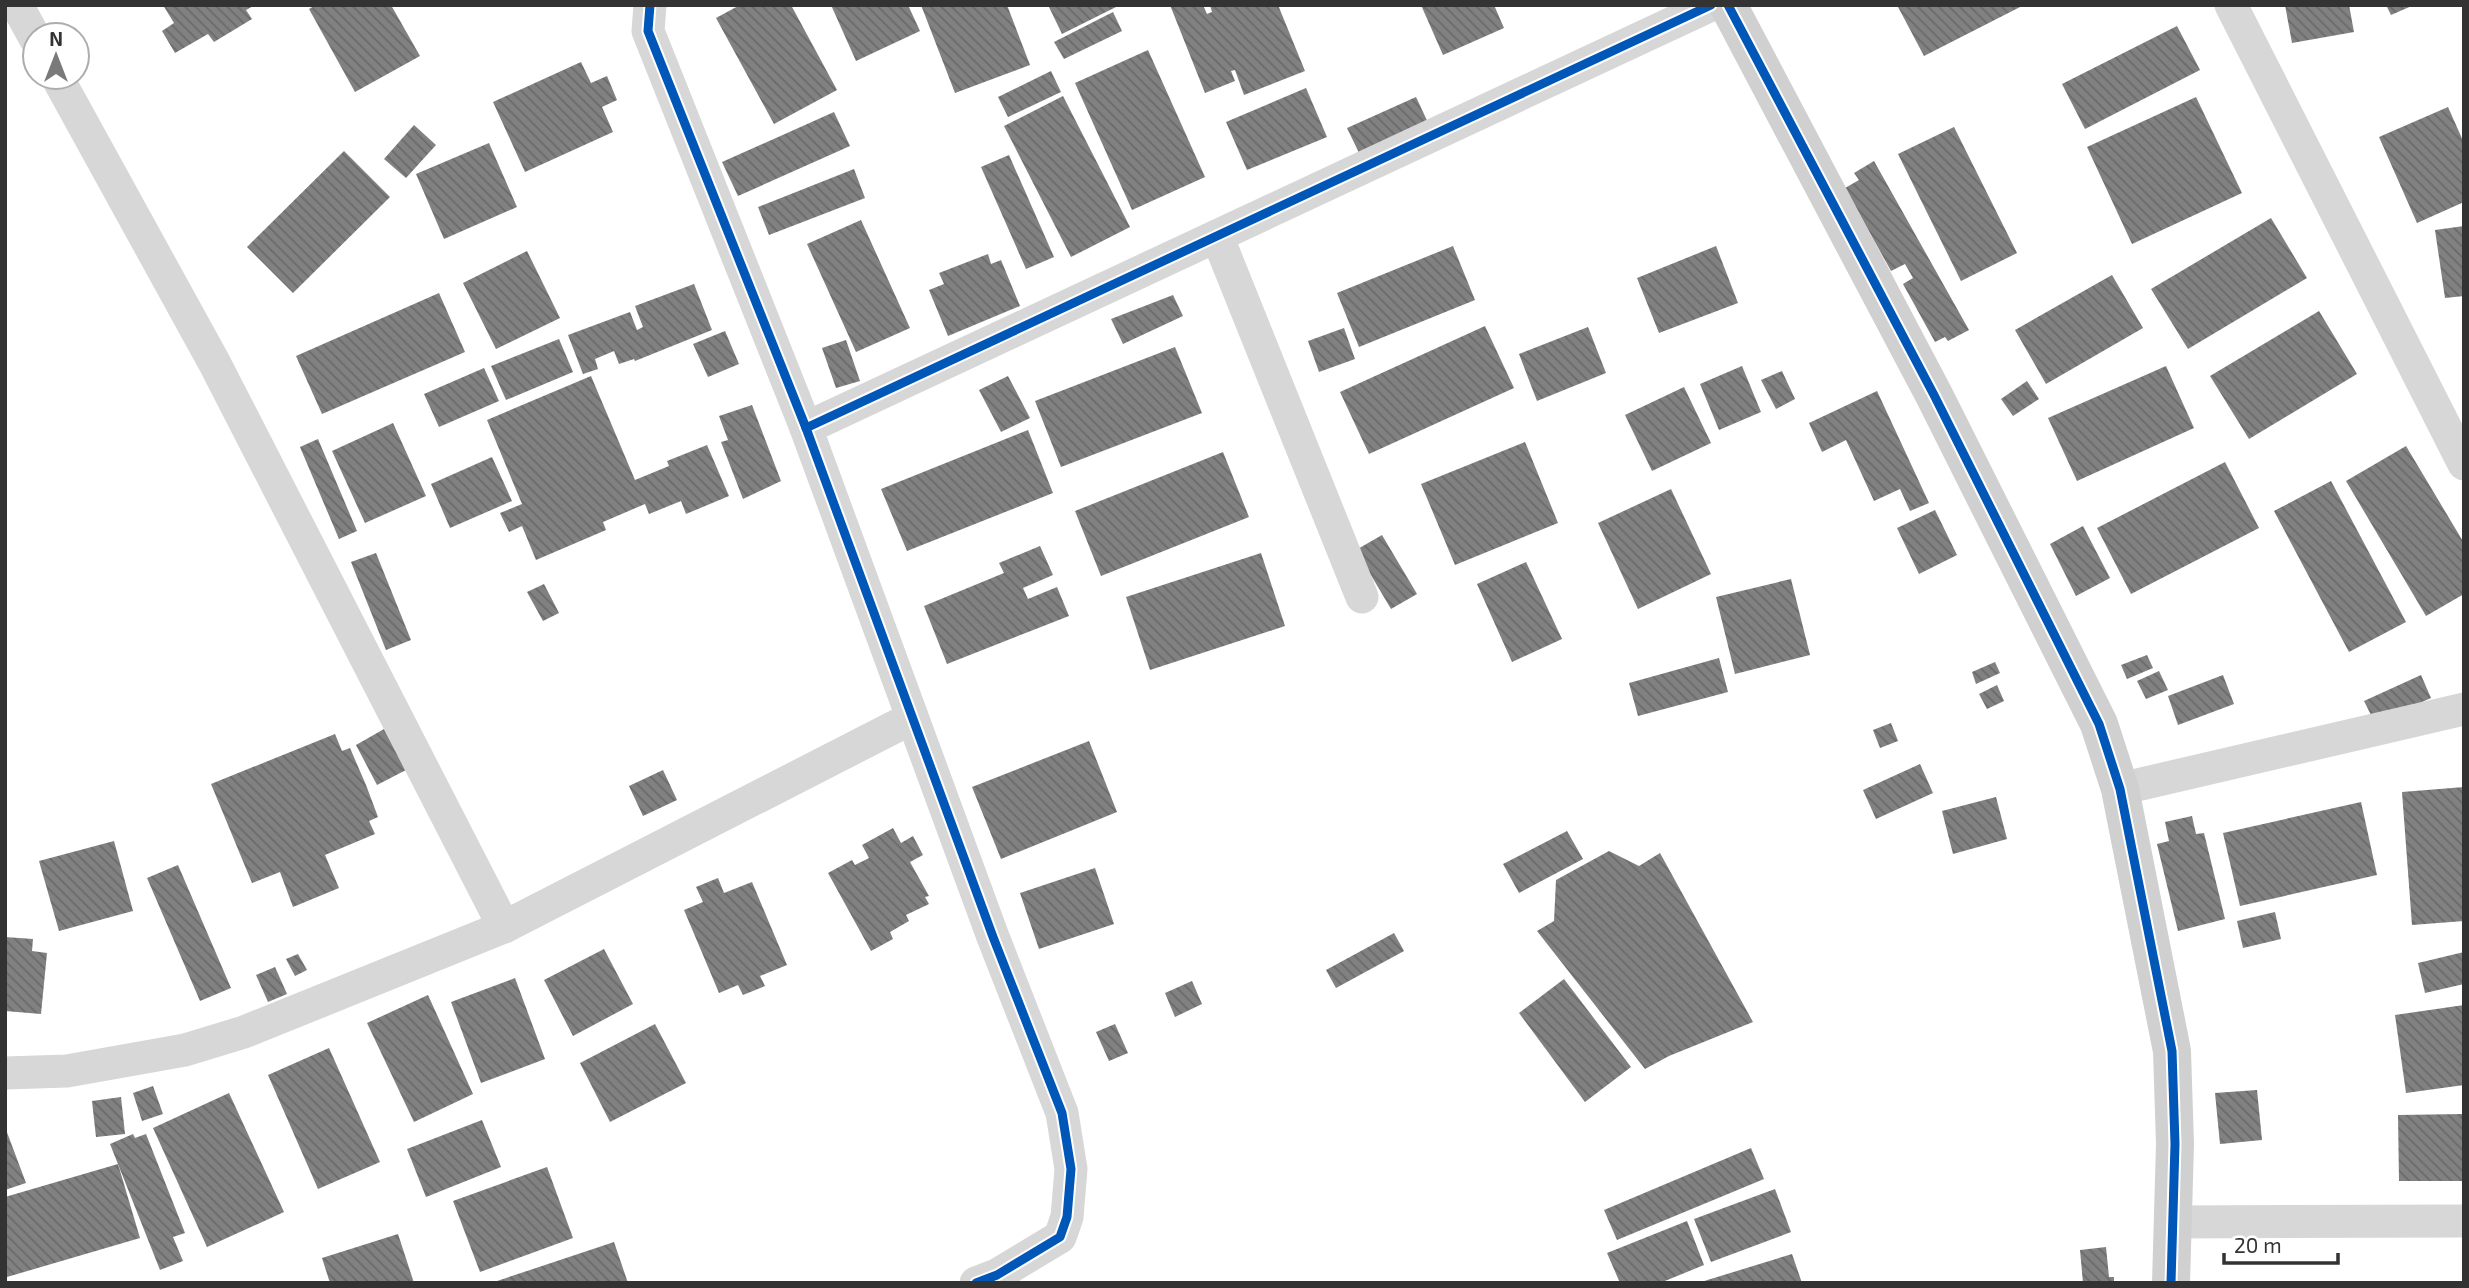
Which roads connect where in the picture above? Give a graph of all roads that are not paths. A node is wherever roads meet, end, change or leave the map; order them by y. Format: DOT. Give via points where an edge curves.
graph roads {
  1 [pos="17,5"];
  2 [pos="650,5"];
  3 [pos="1711,5"];
  4 [pos="1728,5"];
  5 [pos="2231,5"];
  6 [pos="26,21"];
  7 [pos="65,91"];
  8 [pos="1217,236"];
  9 [pos="806,428"];
  10 [pos="2464,464"];
  11 [pos="1362,597"];
  12 [pos="2464,709"];
  13 [pos="912,718"];
  14 [pos="2120,789"];
  15 [pos="504,928"];
  16 [pos="5,1073"];
  17 [pos="2464,1220"];
  18 [pos="2173,1222"];
  19 [pos="976,1283"];
  20 [pos="2171,1283"];
  1 -- 6 [label="street"];
  2 -- 9 [label="street" via="648,31"];
  3 -- 8 [label="street"];
  4 -- 14 [label="street" via="1940,407 2099,724"];
  5 -- 10 [label="street"];
  7 -- 15 [label="street" via="215,364"];
  8 -- 9 [label="street"];
  8 -- 11 [label="street"];
  9 -- 13 [label="street"];
  12 -- 14 [label="street"];
  13 -- 15 [label="street"];
  13 -- 19 [label="street" via="1044,1061 1062,1113 1071,1169 1067,1217 1060,1237"];
  14 -- 18 [label="street" via="2172,1051"];
  15 -- 16 [label="street" via="244,1032 185,1050 67,1071"];
  17 -- 18 [label="street"];
  18 -- 20 [label="street"];
}
